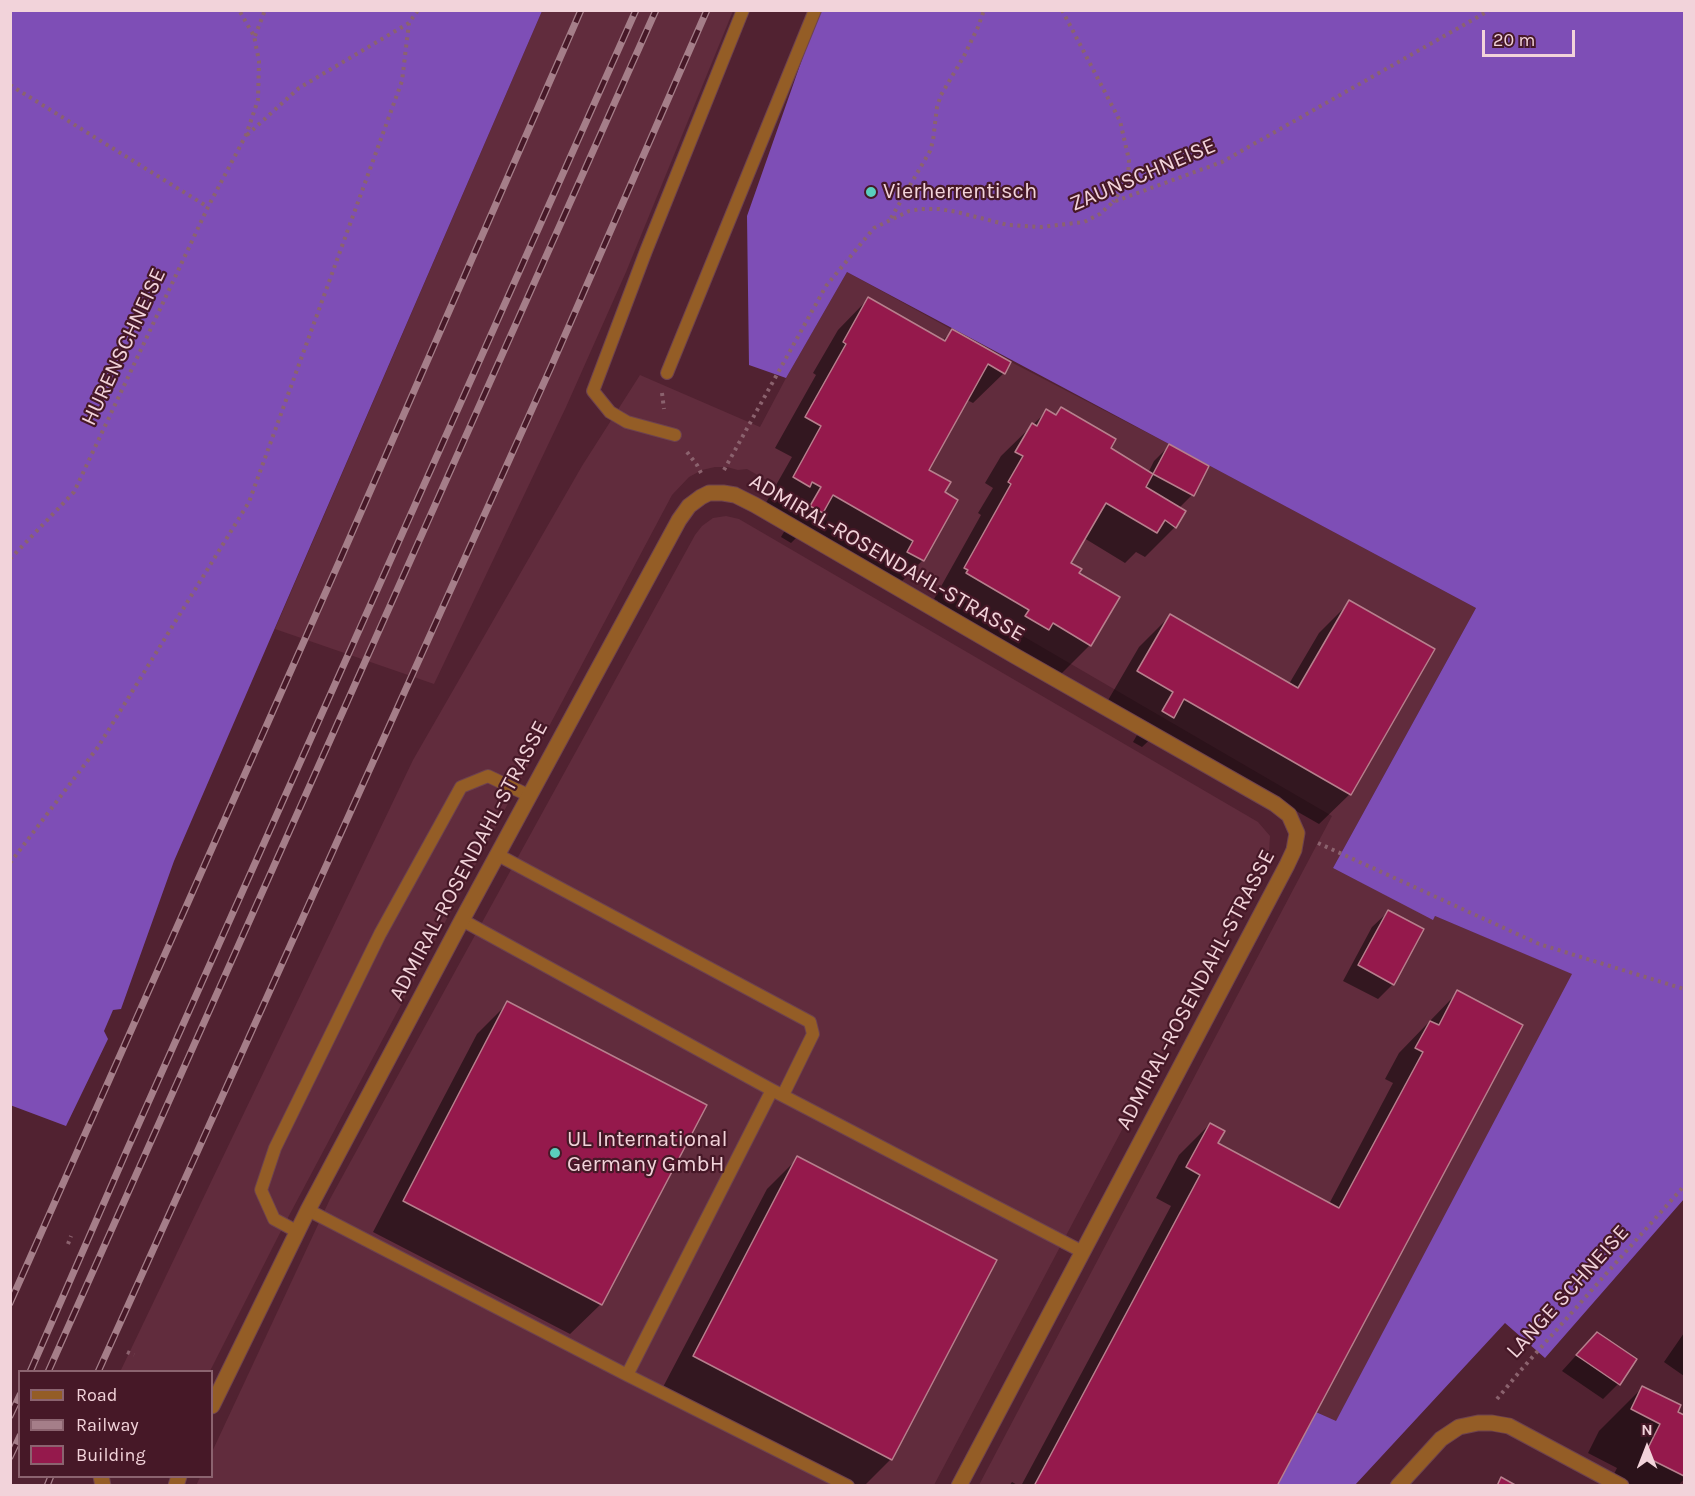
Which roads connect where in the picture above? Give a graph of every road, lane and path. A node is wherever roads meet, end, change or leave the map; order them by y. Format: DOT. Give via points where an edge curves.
graph roads {
  1 [pos="239,10"];
  2 [pos="265,10"];
  3 [pos="418,10"];
  4 [pos="743,10"];
  5 [pos="815,10"];
  6 [pos="984,10"];
  7 [pos="1062,10"];
  8 [pos="1490,10"];
  9 [pos="409,23"];
  10 [pos="254,36"];
  11 [pos="10,85"];
  12 [pos="246,135"];
  13 [pos="1113,202"];
  14 [pos="208,207"];
  15 [pos="891,220"];
  16 [pos="667,373"];
  17 [pos="675,435"];
  18 [pos="709,493"];
  19 [pos="10,559"];
  20 [pos="530,796"];
  21 [pos="1297,833"];
  22 [pos="498,855"];
  23 [pos="10,863"];
  24 [pos="462,920"];
  25 [pos="1684,989"];
  26 [pos="778,1093"];
  27 [pos="1684,1186"];
  28 [pos="308,1210"];
  29 [pos="298,1232"];
  30 [pos="71,1236"];
  31 [pos="68,1244"];
  32 [pos="1083,1252"];
  33 [pos="127,1352"];
  34 [pos="134,1355"];
  35 [pos="627,1375"];
  36 [pos="213,1404"];
  37 [pos="1478,1423"];
  38 [pos="848,1485"];
  39 [pos="959,1485"];
  40 [pos="1398,1485"];
  41 [pos="1621,1485"];
  1 -- 10 [label="path"];
  2 -- 10 [label="path"];
  3 -- 9 [label="path"];
  4 -- 17 [label="lane" via="593,391 610,412 627,422"];
  5 -- 16 [label="lane"];
  6 -- 15 [label="path" via="941,95 930,152"];
  7 -- 13 [label="path" via="1120,121 1129,160 1128,178"];
  8 -- 13 [label="path, ZAUNSCHNEISE" via="1222,162"];
  9 -- 12 [label="path" via="299,88"];
  9 -- 23 [label="path" via="402,81 249,502 98,747"];
  10 -- 12 [label="path" via="259,61 258,100"];
  11 -- 14 [label="path"];
  12 -- 14 [label="path, HURENSCHNEISE"];
  13 -- 15 [label="path, ZAUNSCHNEISE" via="1084,222 1041,227 1008,225 939,209 909,211"];
  14 -- 19 [label="path, HURENSCHNEISE" via="74,492"];
  15 -- 18 [label="path, ZAUNSCHNEISE" via="874,228 826,286"];
  18 -- 20 [label="street, ADMIRAL-ROSENDAHL-STRASSE" via="689,506 679,520"];
  18 -- 21 [label="street, ADMIRAL-ROSENDAHL-STRASSE" via="735,495 755,505 1265,798 1289,815"];
  20 -- 22 [label="street, ADMIRAL-ROSENDAHL-STRASSE"];
  20 -- 29 [label="lane" via="488,776 460,787 380,934 275,1148 261,1190 274,1219"];
  21 -- 25 [label="path" via="1539,944"];
  21 -- 32 [label="street, ADMIRAL-ROSENDAHL-STRASSE" via="1287,866"];
  22 -- 24 [label="street, ADMIRAL-ROSENDAHL-STRASSE"];
  22 -- 26 [label="lane" via="810,1022 813,1034"];
  24 -- 26 [label="lane"];
  24 -- 28 [label="street, ADMIRAL-ROSENDAHL-STRASSE"];
  26 -- 32 [label="lane"];
  26 -- 35 [label="lane"];
  27 -- 37 [label="path, LANGE SCHNEISE"];
  28 -- 29 [label="street, ADMIRAL-ROSENDAHL-STRASSE"];
  28 -- 35 [label="lane"];
  29 -- 36 [label="street, ADMIRAL-ROSENDAHL-STRASSE"];
  30 -- 31 [label="path"];
  32 -- 39 [label="street, ADMIRAL-ROSENDAHL-STRASSE"];
  33 -- 34 [label="path"];
  35 -- 38 [label="lane"];
  37 -- 40 [label="street" via="1459,1427 1441,1439"];
  37 -- 41 [label="street" via="1509,1426"];
}
